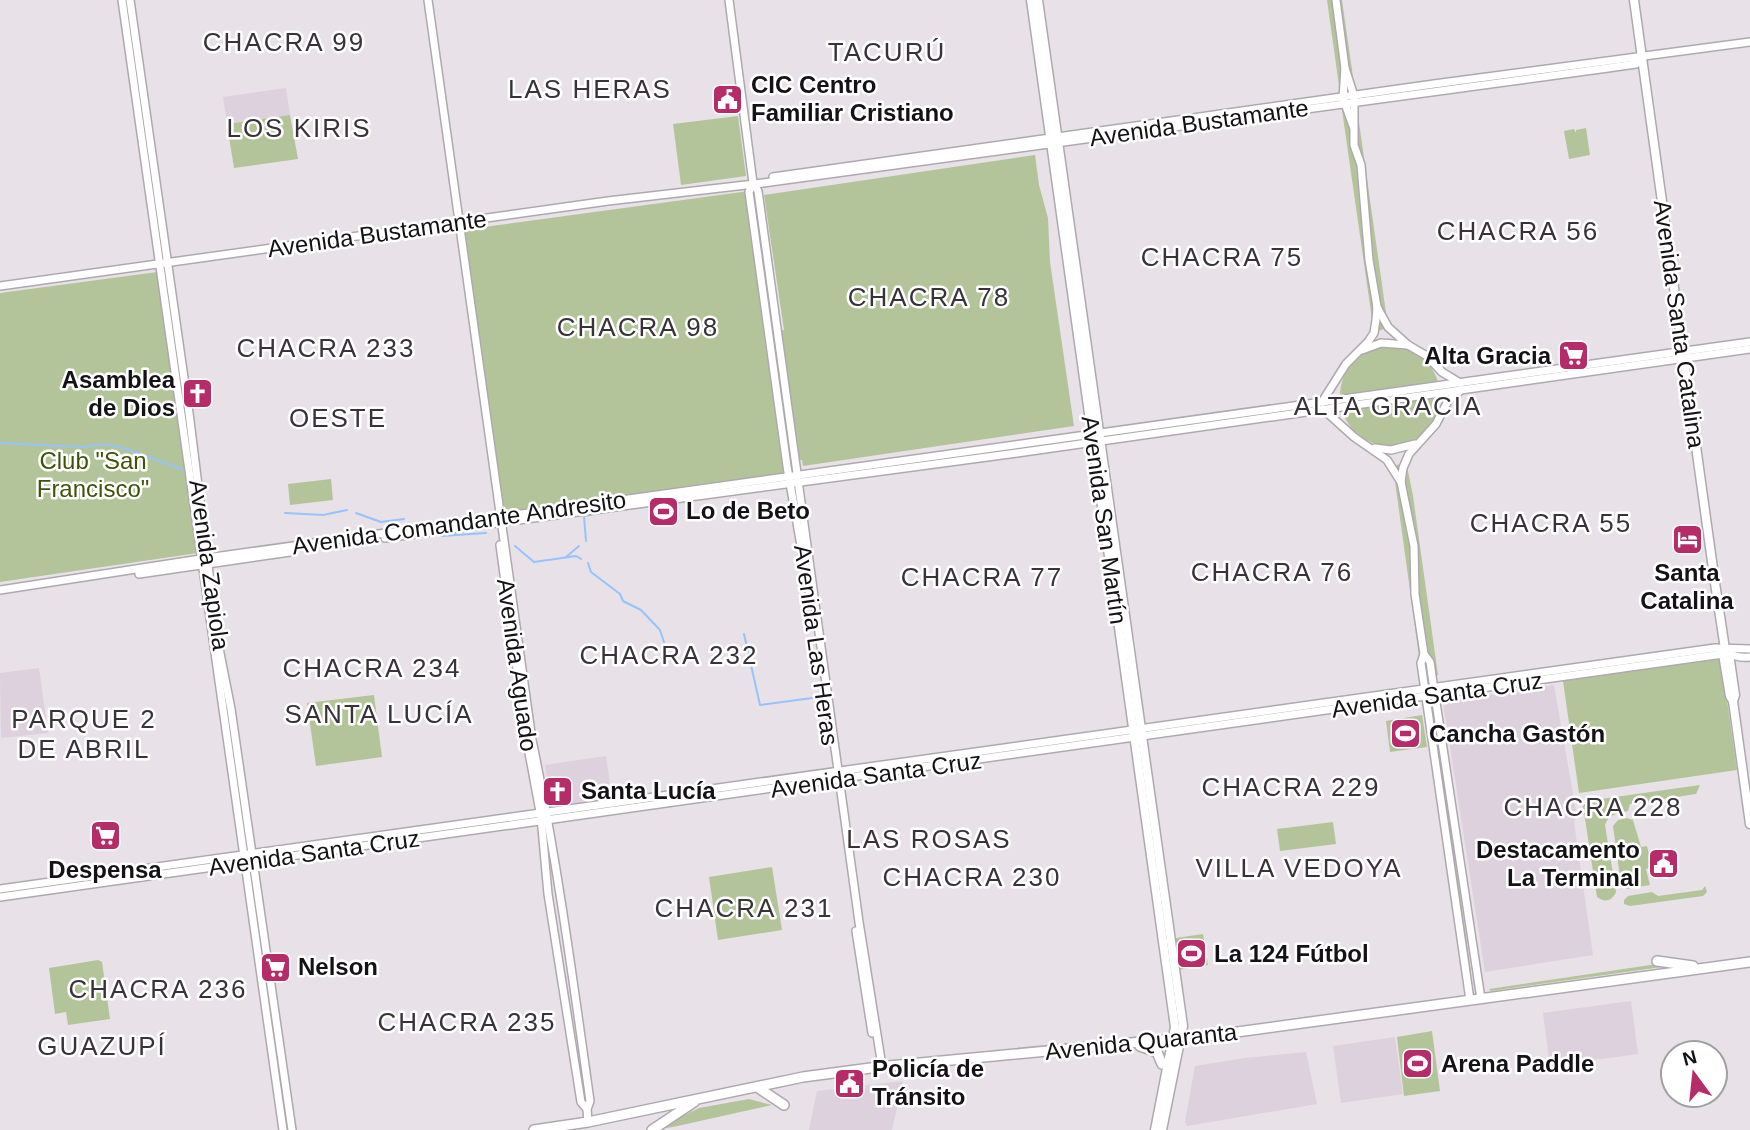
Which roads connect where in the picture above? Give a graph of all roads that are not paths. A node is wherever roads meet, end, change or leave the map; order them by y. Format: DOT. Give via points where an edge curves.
graph roads {
  1 [pos="122,0"];
  2 [pos="130,0"];
  3 [pos="428,0"];
  4 [pos="729,0"];
  5 [pos="1031,0"];
  6 [pos="1038,0"];
  7 [pos="1336,0"];
  8 [pos="1634,0"];
  9 [pos="1750,42"];
  10 [pos="1642,58"];
  11 [pos="1345,68"];
  12 [pos="1354,99"];
  13 [pos="1344,101"];
  14 [pos="1355,130"];
  15 [pos="1054,140"];
  16 [pos="753,183"];
  17 [pos="458,221"];
  18 [pos="164,263"];
  19 [pos="0,286"];
  20 [pos="1377,307"];
  21 [pos="1750,342"];
  22 [pos="1408,345"];
  23 [pos="1750,349"];
  24 [pos="1362,350"];
  25 [pos="1683,355"];
  26 [pos="1434,365"];
  27 [pos="1341,372"];
  28 [pos="1461,386"];
  29 [pos="1443,389"];
  30 [pos="1336,404"];
  31 [pos="1322,406"];
  32 [pos="1443,408"];
  33 [pos="1348,430"];
  34 [pos="1096,438"];
  35 [pos="1418,442"];
  36 [pos="1371,447"];
  37 [pos="794,480"];
  38 [pos="1401,482"];
  39 [pos="499,520"];
  40 [pos="205,561"];
  41 [pos="0,592"];
  42 [pos="1750,649"];
  43 [pos="1725,652"];
  44 [pos="1750,657"];
  45 [pos="1430,692"];
  46 [pos="1138,733"];
  47 [pos="837,776"];
  48 [pos="544,817"];
  49 [pos="1750,824"];
  50 [pos="248,858"];
  51 [pos="0,889"];
  52 [pos="0,897"];
  53 [pos="1657,961"];
  54 [pos="1750,962"];
  55 [pos="1705,968"];
  56 [pos="1476,1000"];
  57 [pos="1177,1039"];
  58 [pos="1132,1044"];
  59 [pos="1162,1065"];
  60 [pos="880,1067"];
  61 [pos="757,1087"];
  62 [pos="697,1100"];
  63 [pos="784,1105"];
  64 [pos="588,1122"];
  65 [pos="283,1130"];
  66 [pos="292,1130"];
  67 [pos="534,1130"];
  68 [pos="652,1130"];
  69 [pos="1155,1130"];
  70 [pos="1162,1130"];
  1 -- 18 [label="main road, Avenida Zapiola"];
  2 -- 18 [label="main road, Avenida Zapiola"];
  3 -- 17 [label="main road, Avenida Aguado"];
  4 -- 16 [label="main road, Avenida Las Heras"];
  5 -- 15 [label="main road, Avenida San Martín"];
  6 -- 15 [label="main road, Avenida San Martín"];
  7 -- 11 [label="main road"];
  8 -- 10 [label="main road, Avenida Santa Catalina"];
  9 -- 10 [label="main road, Avenida Bustamante"];
  10 -- 12 [label="main road, Avenida Bustamante" via="1636,64"];
  10 -- 25 [label="main road, Avenida Santa Catalina"];
  11 -- 12 [label="main road"];
  11 -- 13 [label="main road"];
  12 -- 13 [label="main road, Avenida Bustamante"];
  12 -- 14 [label="main road"];
  13 -- 14 [label="main road"];
  13 -- 15 [label="main road, Avenida Bustamante"];
  14 -- 20 [label="main road"];
  15 -- 16 [label="main road, Avenida Bustamante" via="762,178"];
  15 -- 34 [label="main road, Avenida San Martín"];
  16 -- 17 [label="main road, Avenida Bustamante"];
  16 -- 37 [label="main road, Avenida Las Heras" via="749,192"];
  17 -- 18 [label="main road, Avenida Bustamante"];
  17 -- 39 [label="main road, Avenida Aguado"];
  18 -- 19 [label="main road, Avenida Bustamante"];
  18 -- 40 [label="main road, Avenida Zapiola"];
  20 -- 22 [label="main road" via="1388,327"];
  20 -- 24 [label="main road" via="1374,333"];
  21 -- 25 [label="main road, Avenida Comandante Andresito"];
  22 -- 24 [label="main road" via="1389,342"];
  22 -- 26 [label="main road"];
  23 -- 25 [label="main road, Avenida Comandante Andresito"];
  24 -- 27 [label="main road"];
  25 -- 28 [label="main road, Avenida Comandante Andresito"];
  25 -- 43 [label="main road, Avenida Santa Catalina"];
  26 -- 28 [label="main road"];
  26 -- 29 [label="main road"];
  27 -- 30 [label="main road"];
  27 -- 31 [label="main road"];
  28 -- 29 [label="main road, Avenida Comandante Andresito"];
  28 -- 32 [label="main road"];
  29 -- 30 [label="main road, Avenida Comandante Andresito"];
  29 -- 32 [label="main road"];
  30 -- 31 [label="main road, Avenida Comandante Andresito"];
  30 -- 33 [label="main road"];
  31 -- 33 [label="main road"];
  31 -- 34 [label="main road, Avenida Comandante Andresito"];
  32 -- 35 [label="main road" via="1436,424"];
  33 -- 36 [label="main road"];
  34 -- 37 [label="main road, Avenida Comandante Andresito"];
  34 -- 46 [label="main road, Avenida San Martín"];
  35 -- 36 [label="main road" via="1391,450"];
  35 -- 38 [label="main road" via="1406,461"];
  36 -- 38 [label="main road" via="1393,467"];
  37 -- 39 [label="main road, Avenida Comandante Andresito"];
  37 -- 47 [label="main road, Avenida Las Heras"];
  38 -- 45 [label="main road" via="1414,546 1424,654 1421,663"];
  39 -- 40 [label="main road, Avenida Comandante Andresito"];
  39 -- 48 [label="main road, Avenida Aguado" via="527,742"];
  40 -- 41 [label="main road, Avenida Comandante Andresito"];
  40 -- 50 [label="main road, Avenida Zapiola"];
  42 -- 43 [label="main road, Avenida Santa Cruz"];
  43 -- 44 [label="main road, Avenida Santa Cruz" via="1738,659"];
  43 -- 45 [label="main road, Avenida Santa Cruz" via="1714,648"];
  43 -- 49 [label="main road, Avenida Santa Catalina"];
  45 -- 46 [label="main road, Avenida Santa Cruz"];
  45 -- 56 [label="main road"];
  46 -- 47 [label="main road, Avenida Santa Cruz"];
  46 -- 57 [label="main road, Avenida San Martín" via="1183,1026"];
  47 -- 48 [label="main road, Avenida Santa Cruz"];
  47 -- 60 [label="main road, Avenida Las Heras"];
  48 -- 50 [label="main road, Avenida Santa Cruz"];
  48 -- 64 [label="main road, Avenida Aguado" via="590,1101"];
  50 -- 51 [label="main road, Avenida Santa Cruz"];
  50 -- 52 [label="main road, Avenida Santa Cruz"];
  50 -- 65 [label="main road, Avenida Zapiola"];
  50 -- 66 [label="main road, Avenida Zapiola"];
  53 -- 55 [label="highway"];
  54 -- 55 [label="highway, Avenida Quaranta"];
  55 -- 56 [label="highway, Avenida Quaranta"];
  56 -- 57 [label="highway, Avenida Quaranta"];
  57 -- 58 [label="highway, Avenida Quaranta"];
  57 -- 69 [label="main road"];
  57 -- 70 [label="main road"];
  58 -- 59 [label="highway" via="1157,1052"];
  58 -- 60 [label="highway, Avenida Quaranta"];
  60 -- 61 [label="highway, Avenida Quaranta"];
  61 -- 62 [label="highway, Avenida Quaranta"];
  61 -- 63 [label="highway"];
  62 -- 64 [label="highway, Avenida Quaranta"];
  62 -- 68 [label="highway"];
  64 -- 67 [label="highway, Avenida Quaranta"];
}
